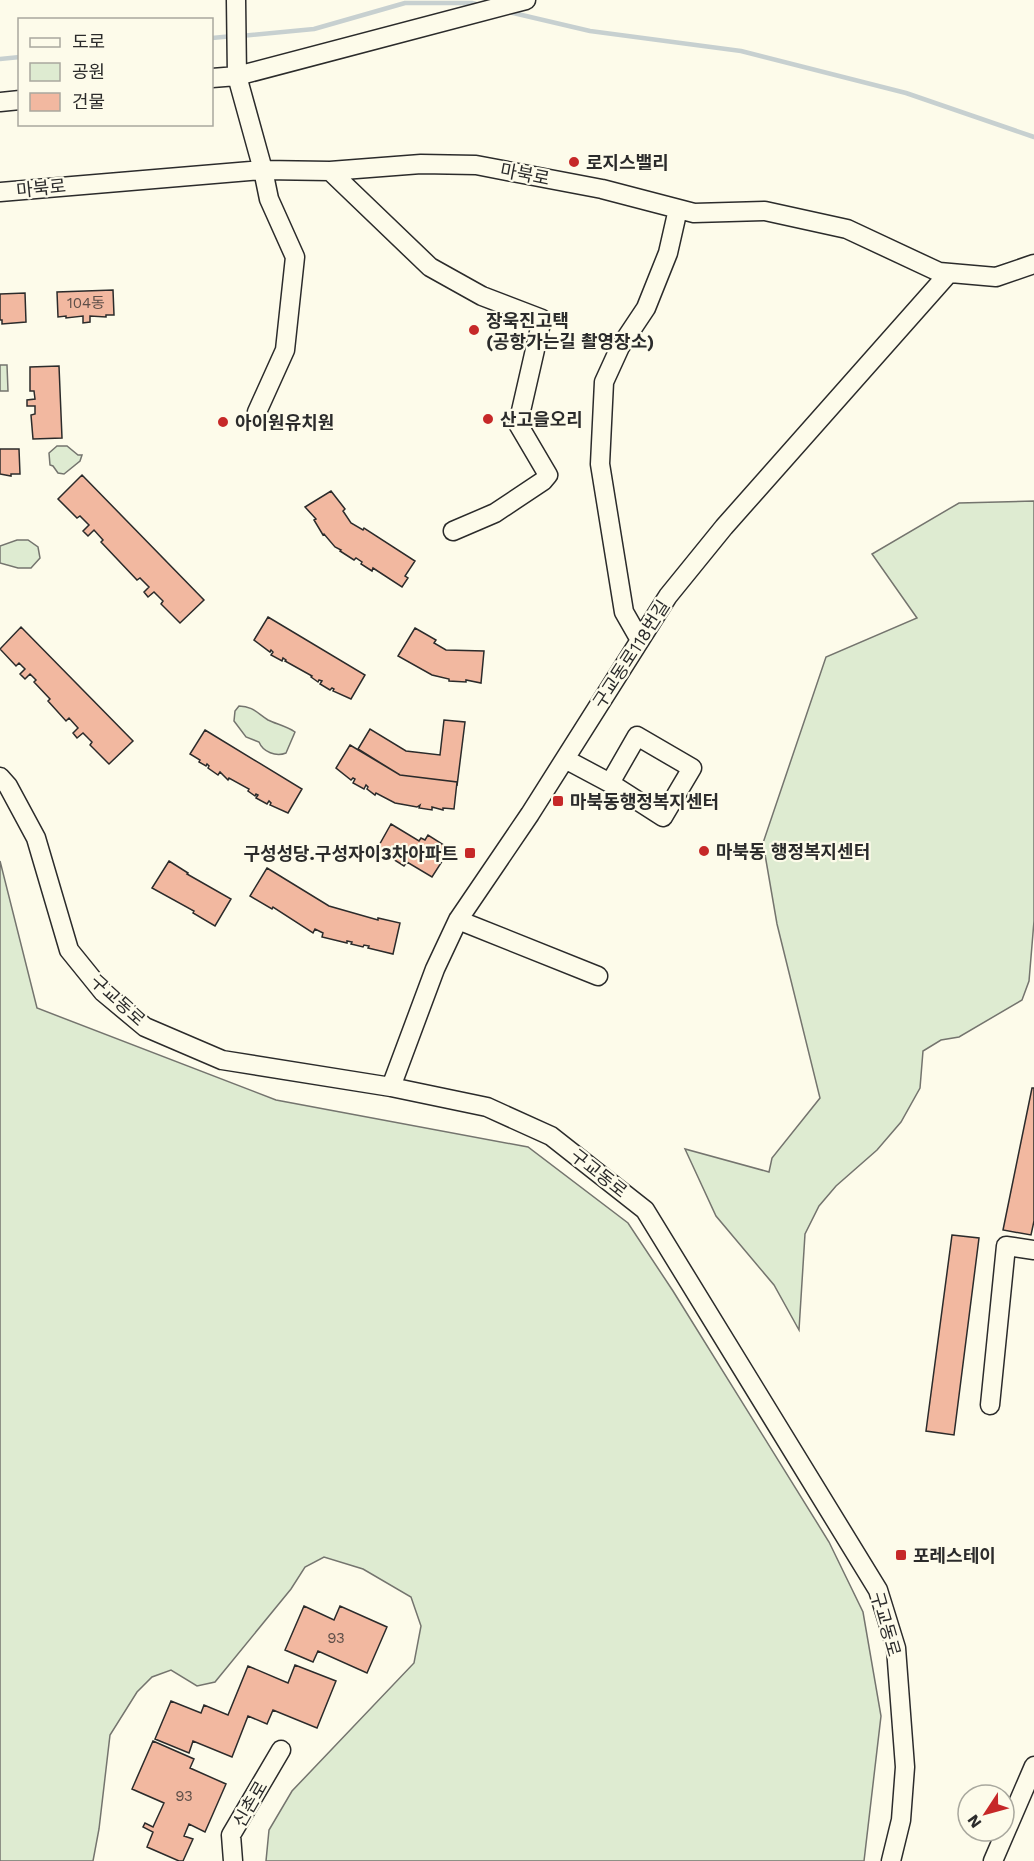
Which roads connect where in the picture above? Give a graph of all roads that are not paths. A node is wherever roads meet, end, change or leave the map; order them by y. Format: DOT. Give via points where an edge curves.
graph roads {
  1 [pos="236,0"];
  2 [pos="526,0"];
  3 [pos="237,75"];
  4 [pos="213,78"];
  5 [pos="18,100"];
  6 [pos="0,102"];
  7 [pos="263,170"];
  8 [pos="330,171"];
  9 [pos="0,192"];
  10 [pos="678,209"];
  11 [pos="1034,264"];
  12 [pos="949,273"];
  13 [pos="257,412"];
  14 [pos="453,531"];
  15 [pos="640,640"];
  16 [pos="565,759"];
  17 [pos="0,777"];
  18 [pos="610,783"];
  19 [pos="458,920"];
  20 [pos="597,976"];
  21 [pos="391,1087"];
  22 [pos="1034,1250"];
  23 [pos="990,1405"];
  24 [pos="281,1750"];
  25 [pos="1034,1766"];
  26 [pos="233,1861"];
  27 [pos="891,1861"];
  28 [pos="993,1861"];
  1 -- 3 [label="street"];
  2 -- 3 [label="street"];
  3 -- 4 [label="street"];
  3 -- 7 [label="street"];
  5 -- 6 [label="street"];
  7 -- 8 [label="street, 마북로"];
  7 -- 9 [label="street, 마북로"];
  7 -- 13 [label="street" via="269,199 295,257 285,350"];
  8 -- 10 [label="street, 마북로" via="421,164 476,165 602,189"];
  8 -- 14 [label="street" via="430,267 482,296 542,319 518,424 548,475 495,513"];
  10 -- 12 [label="street, 마북로" via="694,213 765,211 847,229 939,272"];
  10 -- 15 [label="street" via="668,253 646,308 620,347 604,382 600,464 624,612"];
  11 -- 12 [label="street, 마북로" via="996,277"];
  12 -- 15 [label="street, 구교동로118번길" via="724,527 668,596"];
  15 -- 16 [label="street, 구교동로118번길"];
  16 -- 18 [label="street"];
  16 -- 19 [label="street, 구교동로118번길"];
  17 -- 21 [label="street, 구교동로" via="36,838 69,950 103,992 145,1027 222,1060"];
  18 -- 18 [label="street" via="663,817 692,768 637,736"];
  19 -- 20 [label="street"];
  19 -- 21 [label="street, 구교동로118번길" via="435,969"];
  21 -- 27 [label="street, 구교동로" via="487,1107 551,1136 645,1210 878,1590 896,1648 905,1767 901,1820"];
  22 -- 23 [label="street" via="1006,1246"];
  24 -- 26 [label="street, 신촌로" via="231,1835"];
  25 -- 28 [label="street"];
}
